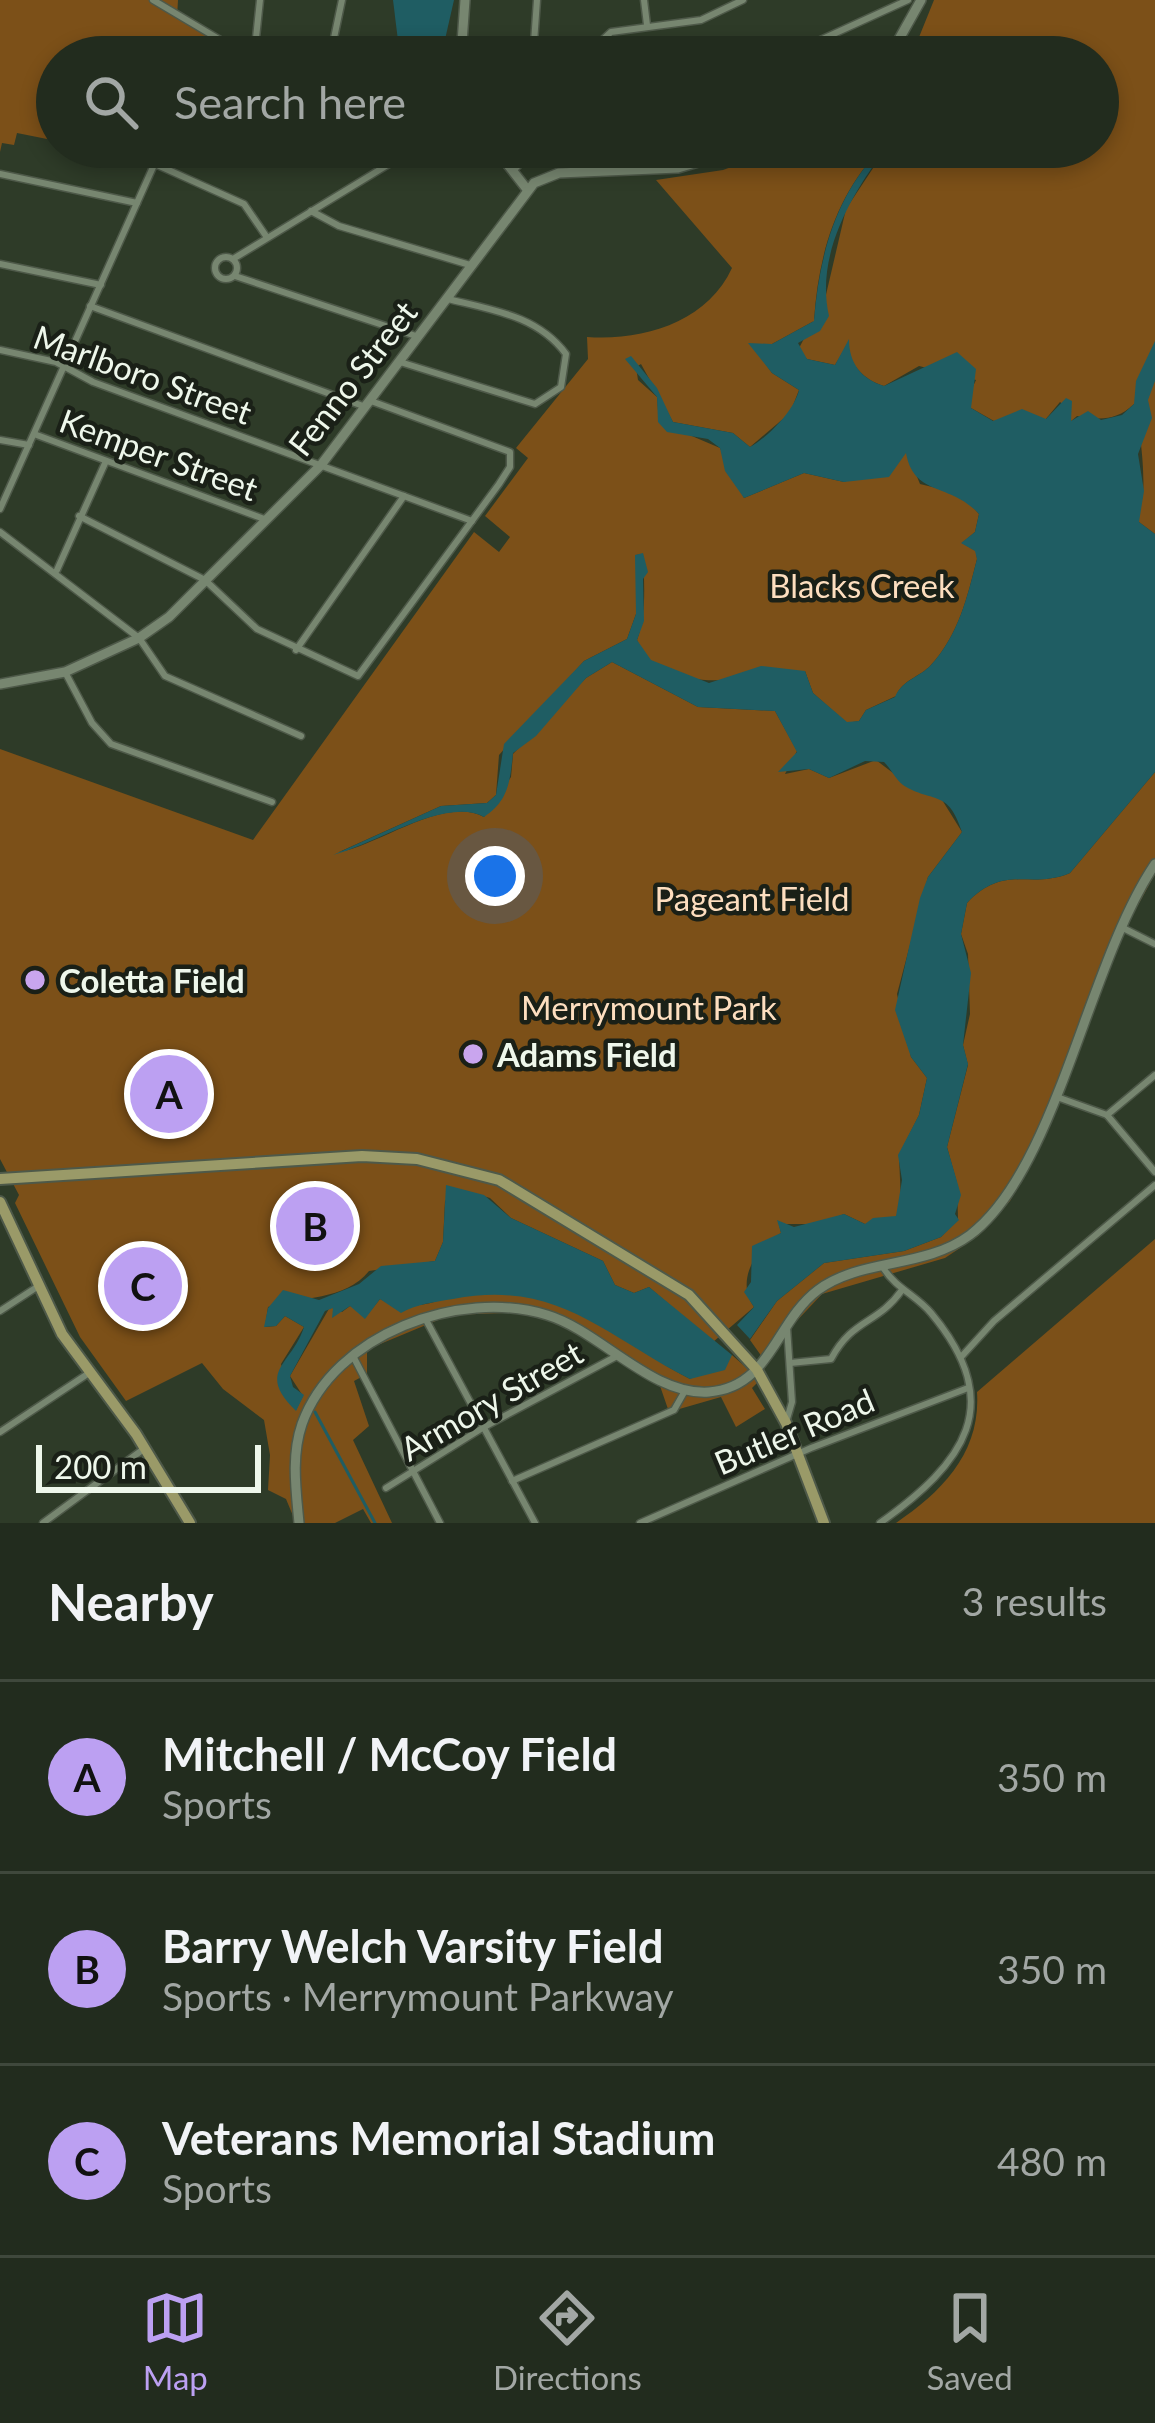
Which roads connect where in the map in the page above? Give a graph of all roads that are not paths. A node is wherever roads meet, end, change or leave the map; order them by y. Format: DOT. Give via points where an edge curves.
graph roads {
  1 [pos="153,0"];
  2 [pos="260,0"];
  3 [pos="342,0"];
  4 [pos="465,0"];
  5 [pos="537,0"];
  6 [pos="644,0"];
  7 [pos="743,0"];
  8 [pos="908,0"];
  9 [pos="921,0"];
  10 [pos="647,25"];
  11 [pos="217,36"];
  12 [pos="257,36"];
  13 [pos="334,36"];
  14 [pos="462,36"];
  15 [pos="534,36"];
  16 [pos="607,36"];
  17 [pos="829,36"];
  18 [pos="901,36"];
  19 [pos="153,168"];
  20 [pos="164,168"];
  21 [pos="382,168"];
  22 [pos="508,168"];
  23 [pos="515,168"];
  24 [pos="678,168"];
  25 [pos="511,172"];
  26 [pos="0,174"];
  27 [pos="526,188"];
  28 [pos="137,203"];
  29 [pos="311,211"];
  30 [pos="266,236"];
  31 [pos="233,259"];
  32 [pos="0,264"];
  33 [pos="470,265"];
  34 [pos="235,276"];
  35 [pos="100,285"];
  36 [pos="448,299"];
  37 [pos="90,306"];
  38 [pos="419,337"];
  39 [pos="0,350"];
  40 [pos="400,362"];
  41 [pos="64,366"];
  42 [pos="368,404"];
  43 [pos="34,434"];
  44 [pos="0,440"];
  45 [pos="28,446"];
  46 [pos="106,461"];
  47 [pos="321,465"];
  48 [pos="404,496"];
  49 [pos="0,509"];
  50 [pos="79,516"];
  51 [pos="267,520"];
  52 [pos="472,521"];
  53 [pos="0,532"];
  54 [pos="57,570"];
  55 [pos="205,580"];
  56 [pos="139,638"];
  57 [pos="296,650"];
  58 [pos="65,672"];
  59 [pos="0,684"];
  60 [pos="301,736"];
  61 [pos="272,802"];
  62 [pos="1155,864"];
  63 [pos="1120,927"];
  64 [pos="1155,944"];
  65 [pos="1155,1076"];
  66 [pos="1053,1096"];
  67 [pos="1107,1115"];
  68 [pos="1155,1172"];
  69 [pos="0,1179"];
  70 [pos="1155,1185"];
  71 [pos="0,1202"];
  72 [pos="884,1269"];
  73 [pos="37,1287"];
  74 [pos="902,1290"];
  75 [pos="0,1311"];
  76 [pos="425,1318"];
  77 [pos="787,1327"];
  78 [pos="621,1354"];
  79 [pos="353,1356"];
  80 [pos="962,1356"];
  81 [pos="790,1363"];
  82 [pos="753,1365"];
  83 [pos="89,1372"];
  84 [pos="968,1388"];
  85 [pos="686,1389"];
  86 [pos="786,1423"];
  87 [pos="484,1427"];
  88 [pos="0,1432"];
  89 [pos="146,1448"];
  90 [pos="797,1454"];
  91 [pos="412,1472"];
  92 [pos="512,1481"];
  93 [pos="386,1489"];
  94 [pos="43,1523"];
  95 [pos="190,1523"];
  96 [pos="298,1523"];
  97 [pos="440,1523"];
  98 [pos="535,1523"];
  99 [pos="640,1523"];
  100 [pos="824,1523"];
  101 [pos="880,1523"];
  1 -- 11 [label="street"];
  2 -- 12 [label="street"];
  3 -- 13 [label="street"];
  4 -- 14 [label="main road"];
  5 -- 15 [label="street"];
  6 -- 10 [label="street"];
  7 -- 10 [label="street" via="701,20"];
  8 -- 17 [label="street"];
  9 -- 18 [label="main road"];
  10 -- 16 [label="street"];
  19 -- 28 [label="street"];
  20 -- 30 [label="street" via="244,205"];
  21 -- 29 [label="street"];
  22 -- 25 [label="main road"];
  23 -- 25 [label="street"];
  24 -- 27 [label="main road" via="559,173"];
  25 -- 27 [label="main road"];
  26 -- 28 [label="street"];
  27 -- 33 [label="main road, Fenno Street"];
  28 -- 35 [label="street"];
  29 -- 30 [label="street"];
  29 -- 33 [label="street"];
  30 -- 31 [label="street"];
  31 -- 34 [label="street"];
  31 -- 34 [label="street" via="221,258 215,272"];
  32 -- 35 [label="street"];
  33 -- 36 [label="main road, Fenno Street"];
  34 -- 38 [label="street"];
  35 -- 37 [label="street"];
  36 -- 38 [label="main road, Fenno Street"];
  36 -- 40 [label="street" via="551,333 566,354 561,387 535,404"];
  37 -- 41 [label="street"];
  37 -- 42 [label="street"];
  38 -- 40 [label="main road, Fenno Street"];
  39 -- 41 [label="street, Marlboro Street"];
  40 -- 42 [label="main road, Fenno Street"];
  41 -- 43 [label="street"];
  41 -- 47 [label="street, Marlboro Street"];
  42 -- 47 [label="main road, Fenno Street"];
  42 -- 52 [label="street" via="510,452 510,467"];
  43 -- 45 [label="street"];
  43 -- 46 [label="street, Kemper Street"];
  44 -- 45 [label="street, Kemper Street"];
  45 -- 49 [label="street"];
  46 -- 50 [label="street"];
  46 -- 51 [label="street, Kemper Street"];
  47 -- 48 [label="street, Marlboro Street"];
  47 -- 51 [label="main road, Fenno Street"];
  48 -- 52 [label="street, Marlboro Street"];
  48 -- 57 [label="street"];
  50 -- 54 [label="street"];
  50 -- 55 [label="street"];
  51 -- 55 [label="main road, Fenno Street"];
  52 -- 57 [label="street" via="364,671 349,676"];
  53 -- 54 [label="street"];
  54 -- 56 [label="street"];
  55 -- 56 [label="main road, Fenno Street"];
  55 -- 57 [label="street" via="239,616"];
  56 -- 58 [label="main road, Fenno Street"];
  56 -- 60 [label="street" via="165,676"];
  58 -- 59 [label="main road, Fenno Street"];
  58 -- 61 [label="street" via="111,744"];
  62 -- 63 [label="main road"];
  63 -- 64 [label="street"];
  63 -- 66 [label="main road"];
  65 -- 67 [label="street"];
  66 -- 67 [label="street"];
  66 -- 72 [label="main road" via="998,1210 956,1245"];
  67 -- 68 [label="street"];
  69 -- 82 [label="main road" via="362,1156 444,1164 522,1192 658,1274 727,1331"];
  70 -- 80 [label="street"];
  71 -- 73 [label="main road"];
  72 -- 74 [label="street"];
  72 -- 77 [label="main road" via="823,1286"];
  73 -- 75 [label="street"];
  73 -- 83 [label="main road"];
  74 -- 80 [label="street" via="932,1314"];
  74 -- 81 [label="street" via="882,1313 846,1332 831,1359"];
  76 -- 78 [label="main road" via="474,1308 530,1311"];
  76 -- 79 [label="main road"];
  76 -- 87 [label="street"];
  77 -- 81 [label="street"];
  77 -- 82 [label="main road"];
  78 -- 85 [label="main road"];
  78 -- 87 [label="street, Armory Street"];
  79 -- 91 [label="street"];
  79 -- 96 [label="main road" via="323,1386 302,1425"];
  80 -- 84 [label="street"];
  81 -- 86 [label="street"];
  82 -- 85 [label="main road" via="725,1389"];
  82 -- 86 [label="main road"];
  83 -- 88 [label="street"];
  83 -- 89 [label="main road"];
  84 -- 90 [label="street, Butler Road"];
  84 -- 101 [label="street" via="970,1424 957,1454 925,1491"];
  85 -- 92 [label="street" via="674,1410"];
  86 -- 90 [label="main road"];
  87 -- 91 [label="street, Armory Street"];
  87 -- 92 [label="street"];
  89 -- 94 [label="street"];
  89 -- 95 [label="main road"];
  90 -- 99 [label="street, Butler Road"];
  90 -- 100 [label="main road"];
  91 -- 93 [label="street, Armory Street"];
  91 -- 97 [label="street"];
  92 -- 98 [label="street"];
}
